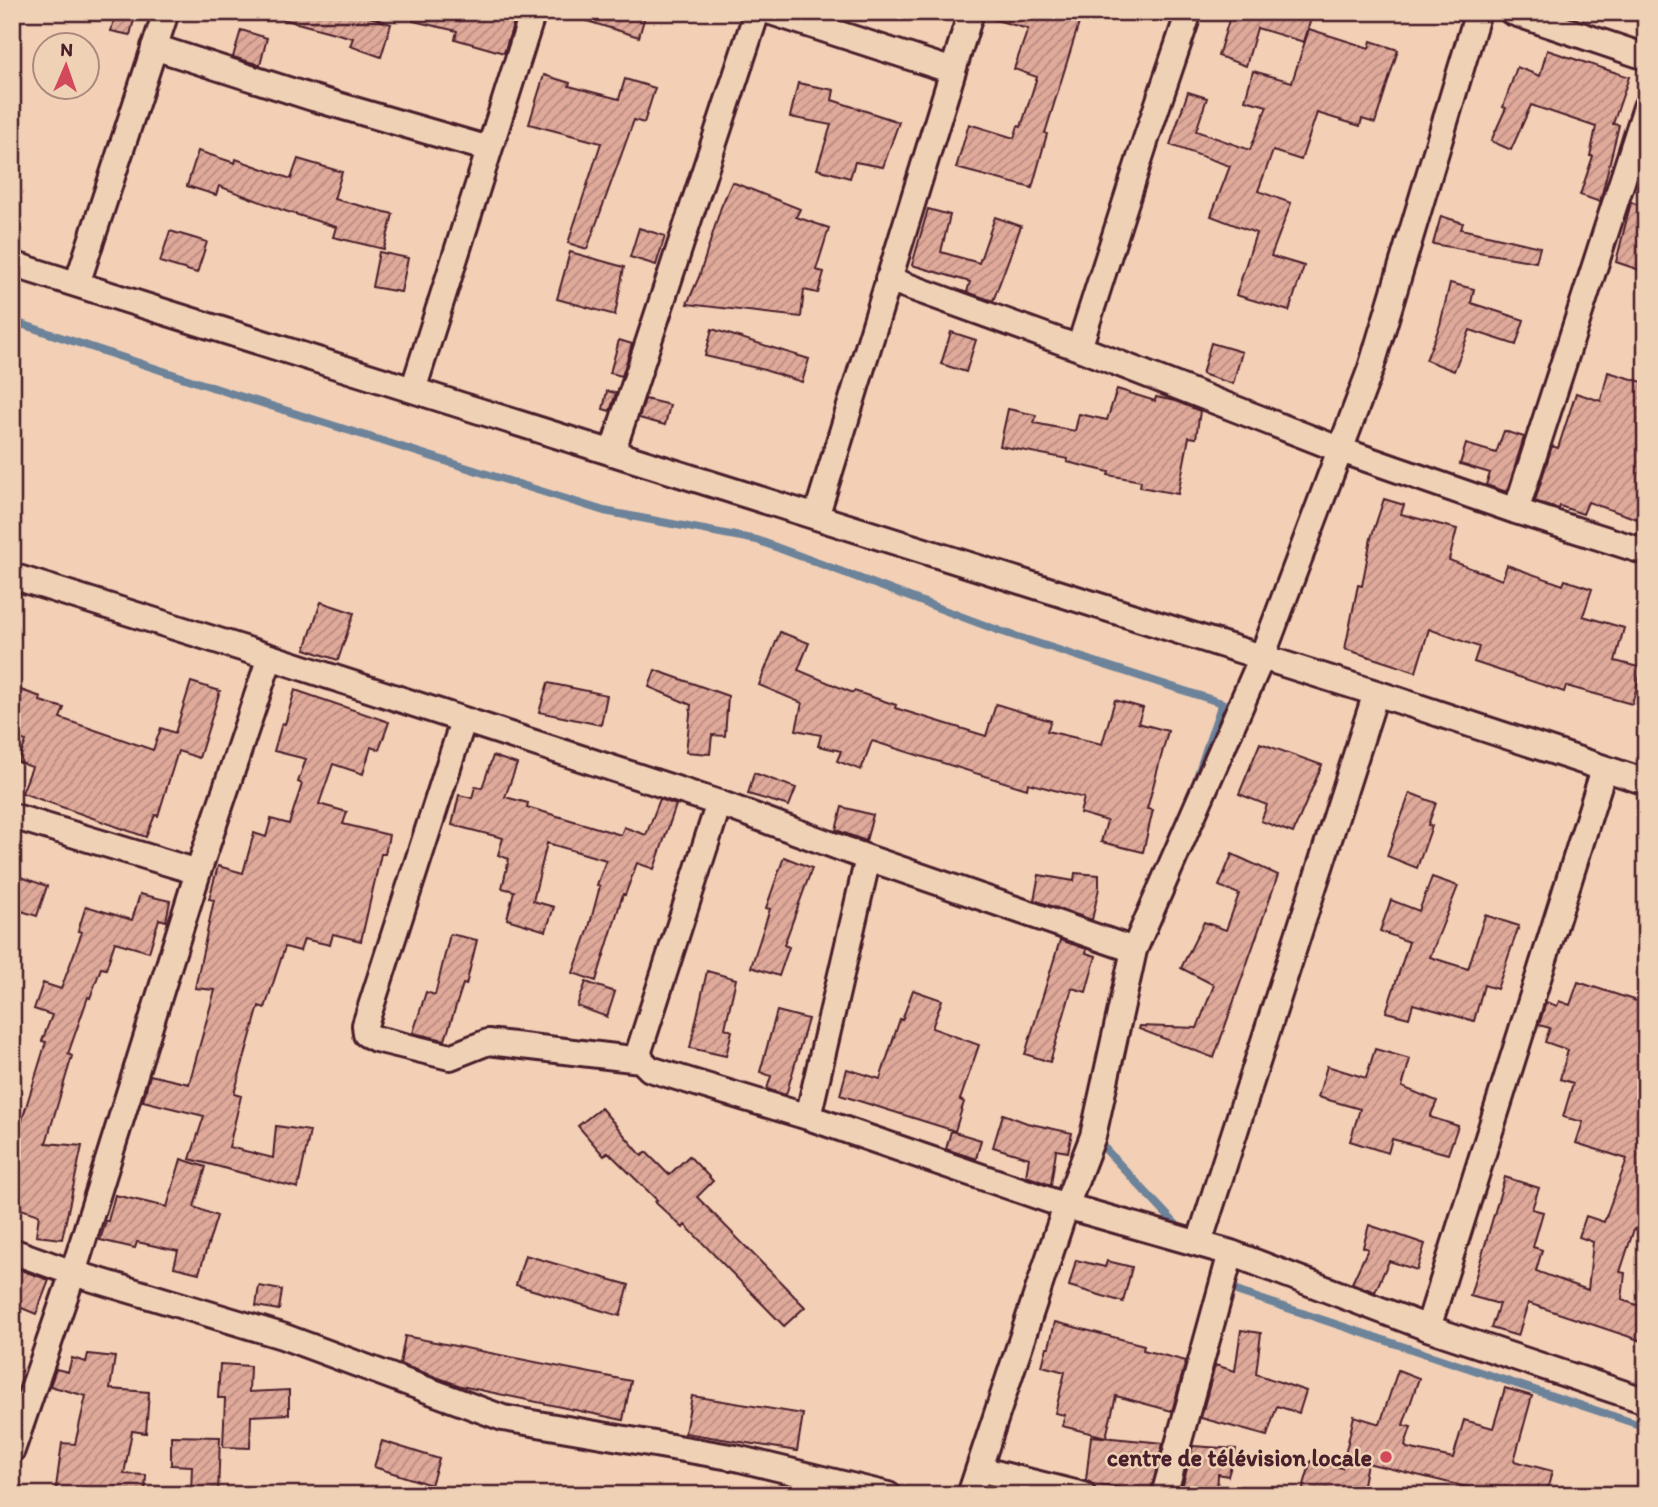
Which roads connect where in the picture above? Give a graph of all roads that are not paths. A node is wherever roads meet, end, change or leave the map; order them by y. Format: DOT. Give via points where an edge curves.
graph roads {
  1 [pos="166,12"];
  2 [pos="533,12"];
  3 [pos="757,12"];
  4 [pos="771,12"];
  5 [pos="971,12"];
  6 [pos="1189,12"];
  7 [pos="1478,12"];
  8 [pos="1512,12"];
  9 [pos="155,47"];
  10 [pos="1646,57"];
  11 [pos="953,71"];
  12 [pos="1646,107"];
  13 [pos="489,149"];
  14 [pos="12,264"];
  15 [pos="888,279"];
  16 [pos="77,284"];
  17 [pos="1079,348"];
  18 [pos="413,390"];
  19 [pos="1341,450"];
  20 [pos="612,453"];
  21 [pos="1516,511"];
  22 [pos="816,517"];
  23 [pos="1646,552"];
  24 [pos="12,576"];
  25 [pos="270,657"];
  26 [pos="1262,657"];
  27 [pos="1376,693"];
  28 [pos="463,721"];
  29 [pos="1604,769"];
  30 [pos="1646,782"];
  31 [pos="719,803"];
  32 [pos="12,816"];
  33 [pos="868,858"];
  34 [pos="198,872"];
  35 [pos="1134,950"];
  36 [pos="642,1060"];
  37 [pos="807,1117"];
  38 [pos="1066,1206"];
  39 [pos="1199,1243"];
  40 [pos="12,1251"];
  41 [pos="1231,1254"];
  42 [pos="73,1273"];
  43 [pos="1428,1328"];
  44 [pos="1646,1401"];
  45 [pos="12,1450"];
  46 [pos="979,1469"];
  47 [pos="888,1495"];
  48 [pos="970,1495"];
  49 [pos="1083,1495"];
  50 [pos="1164,1495"];
  1 -- 9 [label="street"];
  2 -- 13 [label="street"];
  3 -- 20 [label="street"];
  4 -- 11 [label="street"];
  5 -- 11 [label="street"];
  6 -- 17 [label="street"];
  7 -- 19 [label="street" via="1371,368"];
  8 -- 10 [label="street"];
  9 -- 13 [label="street"];
  9 -- 16 [label="street"];
  11 -- 15 [label="street"];
  12 -- 21 [label="street"];
  13 -- 18 [label="street"];
  14 -- 16 [label="street"];
  15 -- 17 [label="street"];
  15 -- 22 [label="street"];
  16 -- 18 [label="street"];
  17 -- 19 [label="street"];
  18 -- 20 [label="street"];
  19 -- 21 [label="street"];
  19 -- 26 [label="street"];
  20 -- 22 [label="street"];
  21 -- 23 [label="street"];
  22 -- 26 [label="street"];
  24 -- 25 [label="street"];
  25 -- 28 [label="street"];
  25 -- 34 [label="street"];
  26 -- 27 [label="street"];
  26 -- 35 [label="street"];
  27 -- 29 [label="street"];
  27 -- 39 [label="street"];
  28 -- 31 [label="street"];
  28 -- 36 [label="street" via="365,1025 366,1034 450,1057 488,1042"];
  29 -- 30 [label="street"];
  29 -- 43 [label="street"];
  31 -- 33 [label="street"];
  31 -- 36 [label="street" via="639,1051"];
  32 -- 34 [label="street"];
  33 -- 35 [label="street"];
  33 -- 37 [label="street"];
  34 -- 42 [label="street"];
  35 -- 38 [label="street" via="1093,1136"];
  36 -- 37 [label="street" via="650,1069"];
  37 -- 38 [label="street"];
  38 -- 39 [label="street"];
  38 -- 46 [label="street"];
  39 -- 41 [label="street"];
  40 -- 42 [label="street"];
  41 -- 43 [label="street"];
  41 -- 50 [label="street"];
  42 -- 45 [label="street"];
  42 -- 47 [label="street" via="282,1336 503,1418 736,1458"];
  43 -- 44 [label="street"];
  46 -- 48 [label="street"];
  46 -- 49 [label="street"];
}
